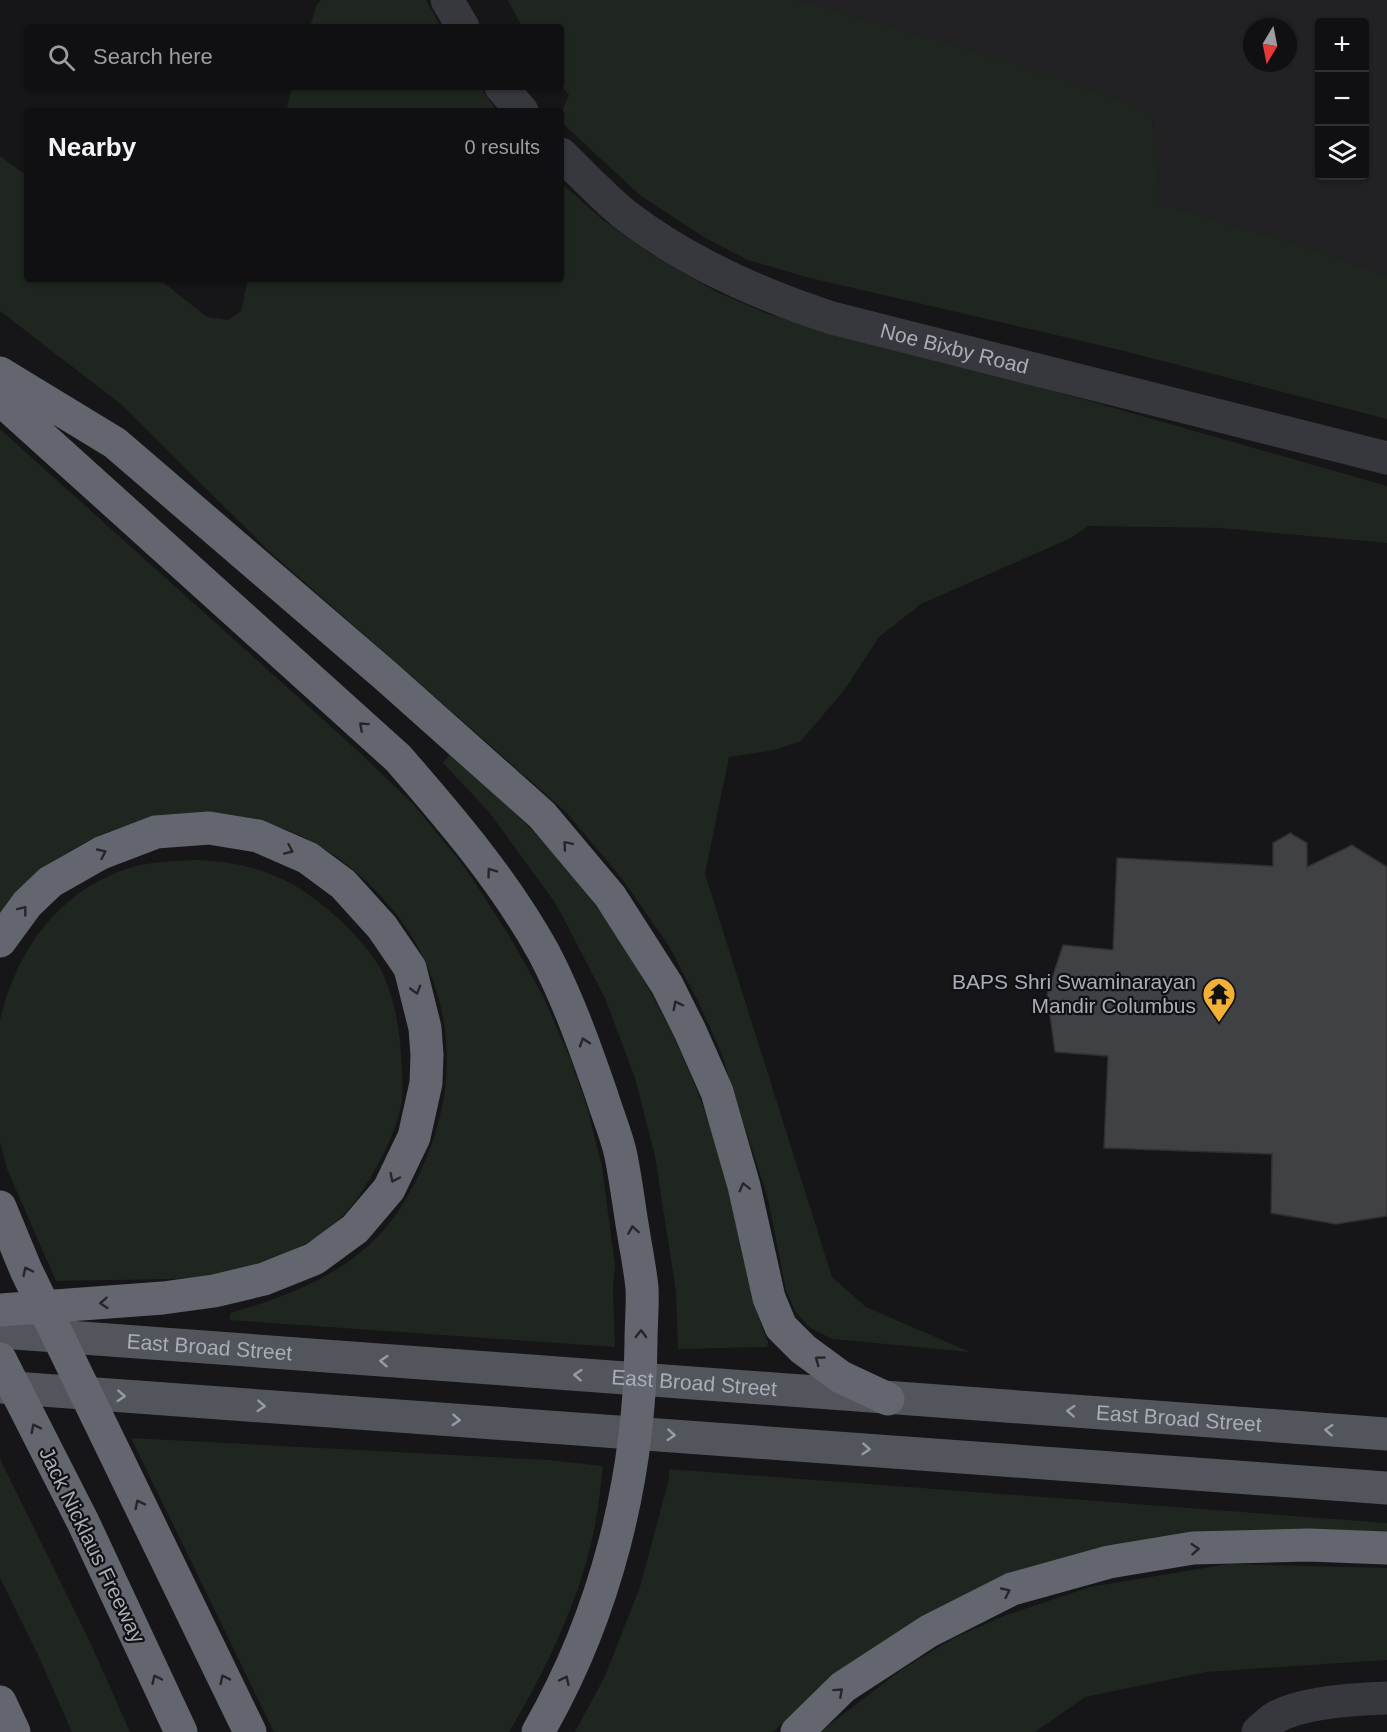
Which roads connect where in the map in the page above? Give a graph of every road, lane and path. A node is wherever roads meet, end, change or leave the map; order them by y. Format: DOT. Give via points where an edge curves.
graph roads {
  1 [pos="447,0"];
  2 [pos="461,24"];
  3 [pos="504,90"];
  4 [pos="519,108"];
  5 [pos="564,157"];
  6 [pos="0,373"];
  7 [pos="0,399"];
  8 [pos="1387,458"];
  9 [pos="0,941"];
  10 [pos="0,1207"];
  11 [pos="0,1310"];
  12 [pos="0,1332"];
  13 [pos="0,1359"];
  14 [pos="0,1387"];
  15 [pos="888,1399"];
  16 [pos="1387,1434"];
  17 [pos="1387,1488"];
  18 [pos="1387,1548"];
  19 [pos="1387,1698"];
  20 [pos="0,1702"];
  21 [pos="14,1732"];
  22 [pos="181,1732"];
  23 [pos="250,1732"];
  24 [pos="538,1732"];
  25 [pos="797,1732"];
  26 [pos="1258,1732"];
  1 -- 2 [label="street"];
  3 -- 4 [label="street"];
  5 -- 8 [label="street, Noe Bixby Road" via="624,213 655,235 750,289 785,303"];
  15 -- 6 [label="highway, one-way" via="841,1377 781,1327 717,1092 690,1031 667,985 610,896 542,815 115,443"];
  24 -- 7 [label="highway, one-way" via="576,1657 616,1538 637,1423 641,1362 642,1288 621,1154 577,1023 543,952 500,884 398,758"];
  9 -- 11 [label="highway, one-way" via="27,904 51,882 101,853 156,832 209,828 258,836 308,858 344,884 410,968 425,1028 426,1083 414,1137 389,1189 355,1228 314,1259 264,1279 214,1291"];
  23 -- 10 [label="highway, one-way" via="26,1270"];
  15 -- 12 [label="main road, East Broad Street, one-way"];
  22 -- 13 [label="highway, Jack Nicklaus Freeway, one-way" via="83,1522"];
  14 -- 17 [label="main road, one-way"];
  16 -- 15 [label="main road, East Broad Street, one-way"];
  25 -- 18 [label="highway, one-way" via="843,1687 928,1631 1012,1589 1109,1562 1193,1548"];
  19 -- 26 [label="street" via="1300,1709 1276,1717"];
  20 -- 21 [label="highway"];
}
